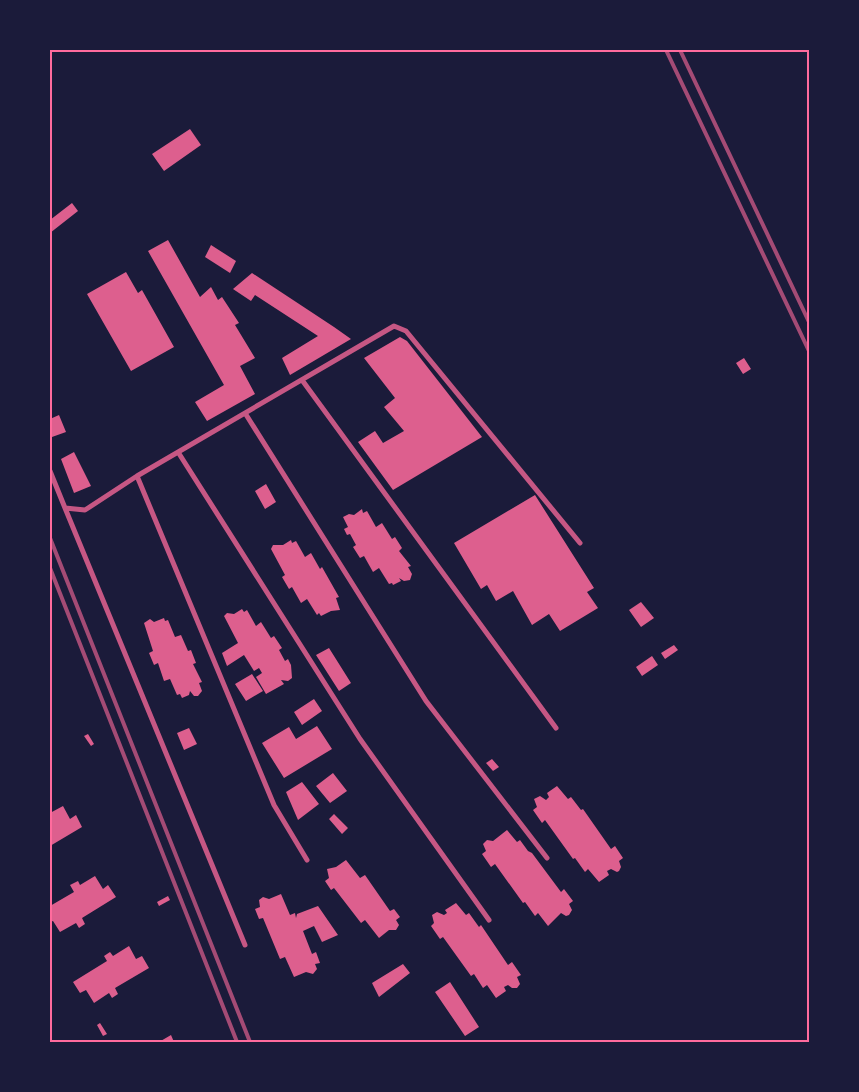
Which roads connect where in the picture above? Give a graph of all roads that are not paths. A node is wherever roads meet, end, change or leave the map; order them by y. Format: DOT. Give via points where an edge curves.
graph roads {
  1 [pos="302,380"];
  2 [pos="245,413"];
  3 [pos="178,452"];
  4 [pos="50,471"];
  5 [pos="137,476"];
  6 [pos="65,508"];
  7 [pos="580,543"];
  8 [pos="556,728"];
  9 [pos="547,858"];
  10 [pos="307,860"];
  11 [pos="490,920"];
  12 [pos="245,946"];
  1 -- 2 [label="street"];
  1 -- 7 [label="street" via="394,326 406,330"];
  1 -- 8 [label="street"];
  2 -- 3 [label="street"];
  2 -- 9 [label="street" via="426,701"];
  3 -- 5 [label="street"];
  3 -- 11 [label="street" via="360,739"];
  4 -- 6 [label="street"];
  5 -- 6 [label="street" via="85,510"];
  5 -- 10 [label="street" via="274,805"];
  6 -- 12 [label="street"];
}
